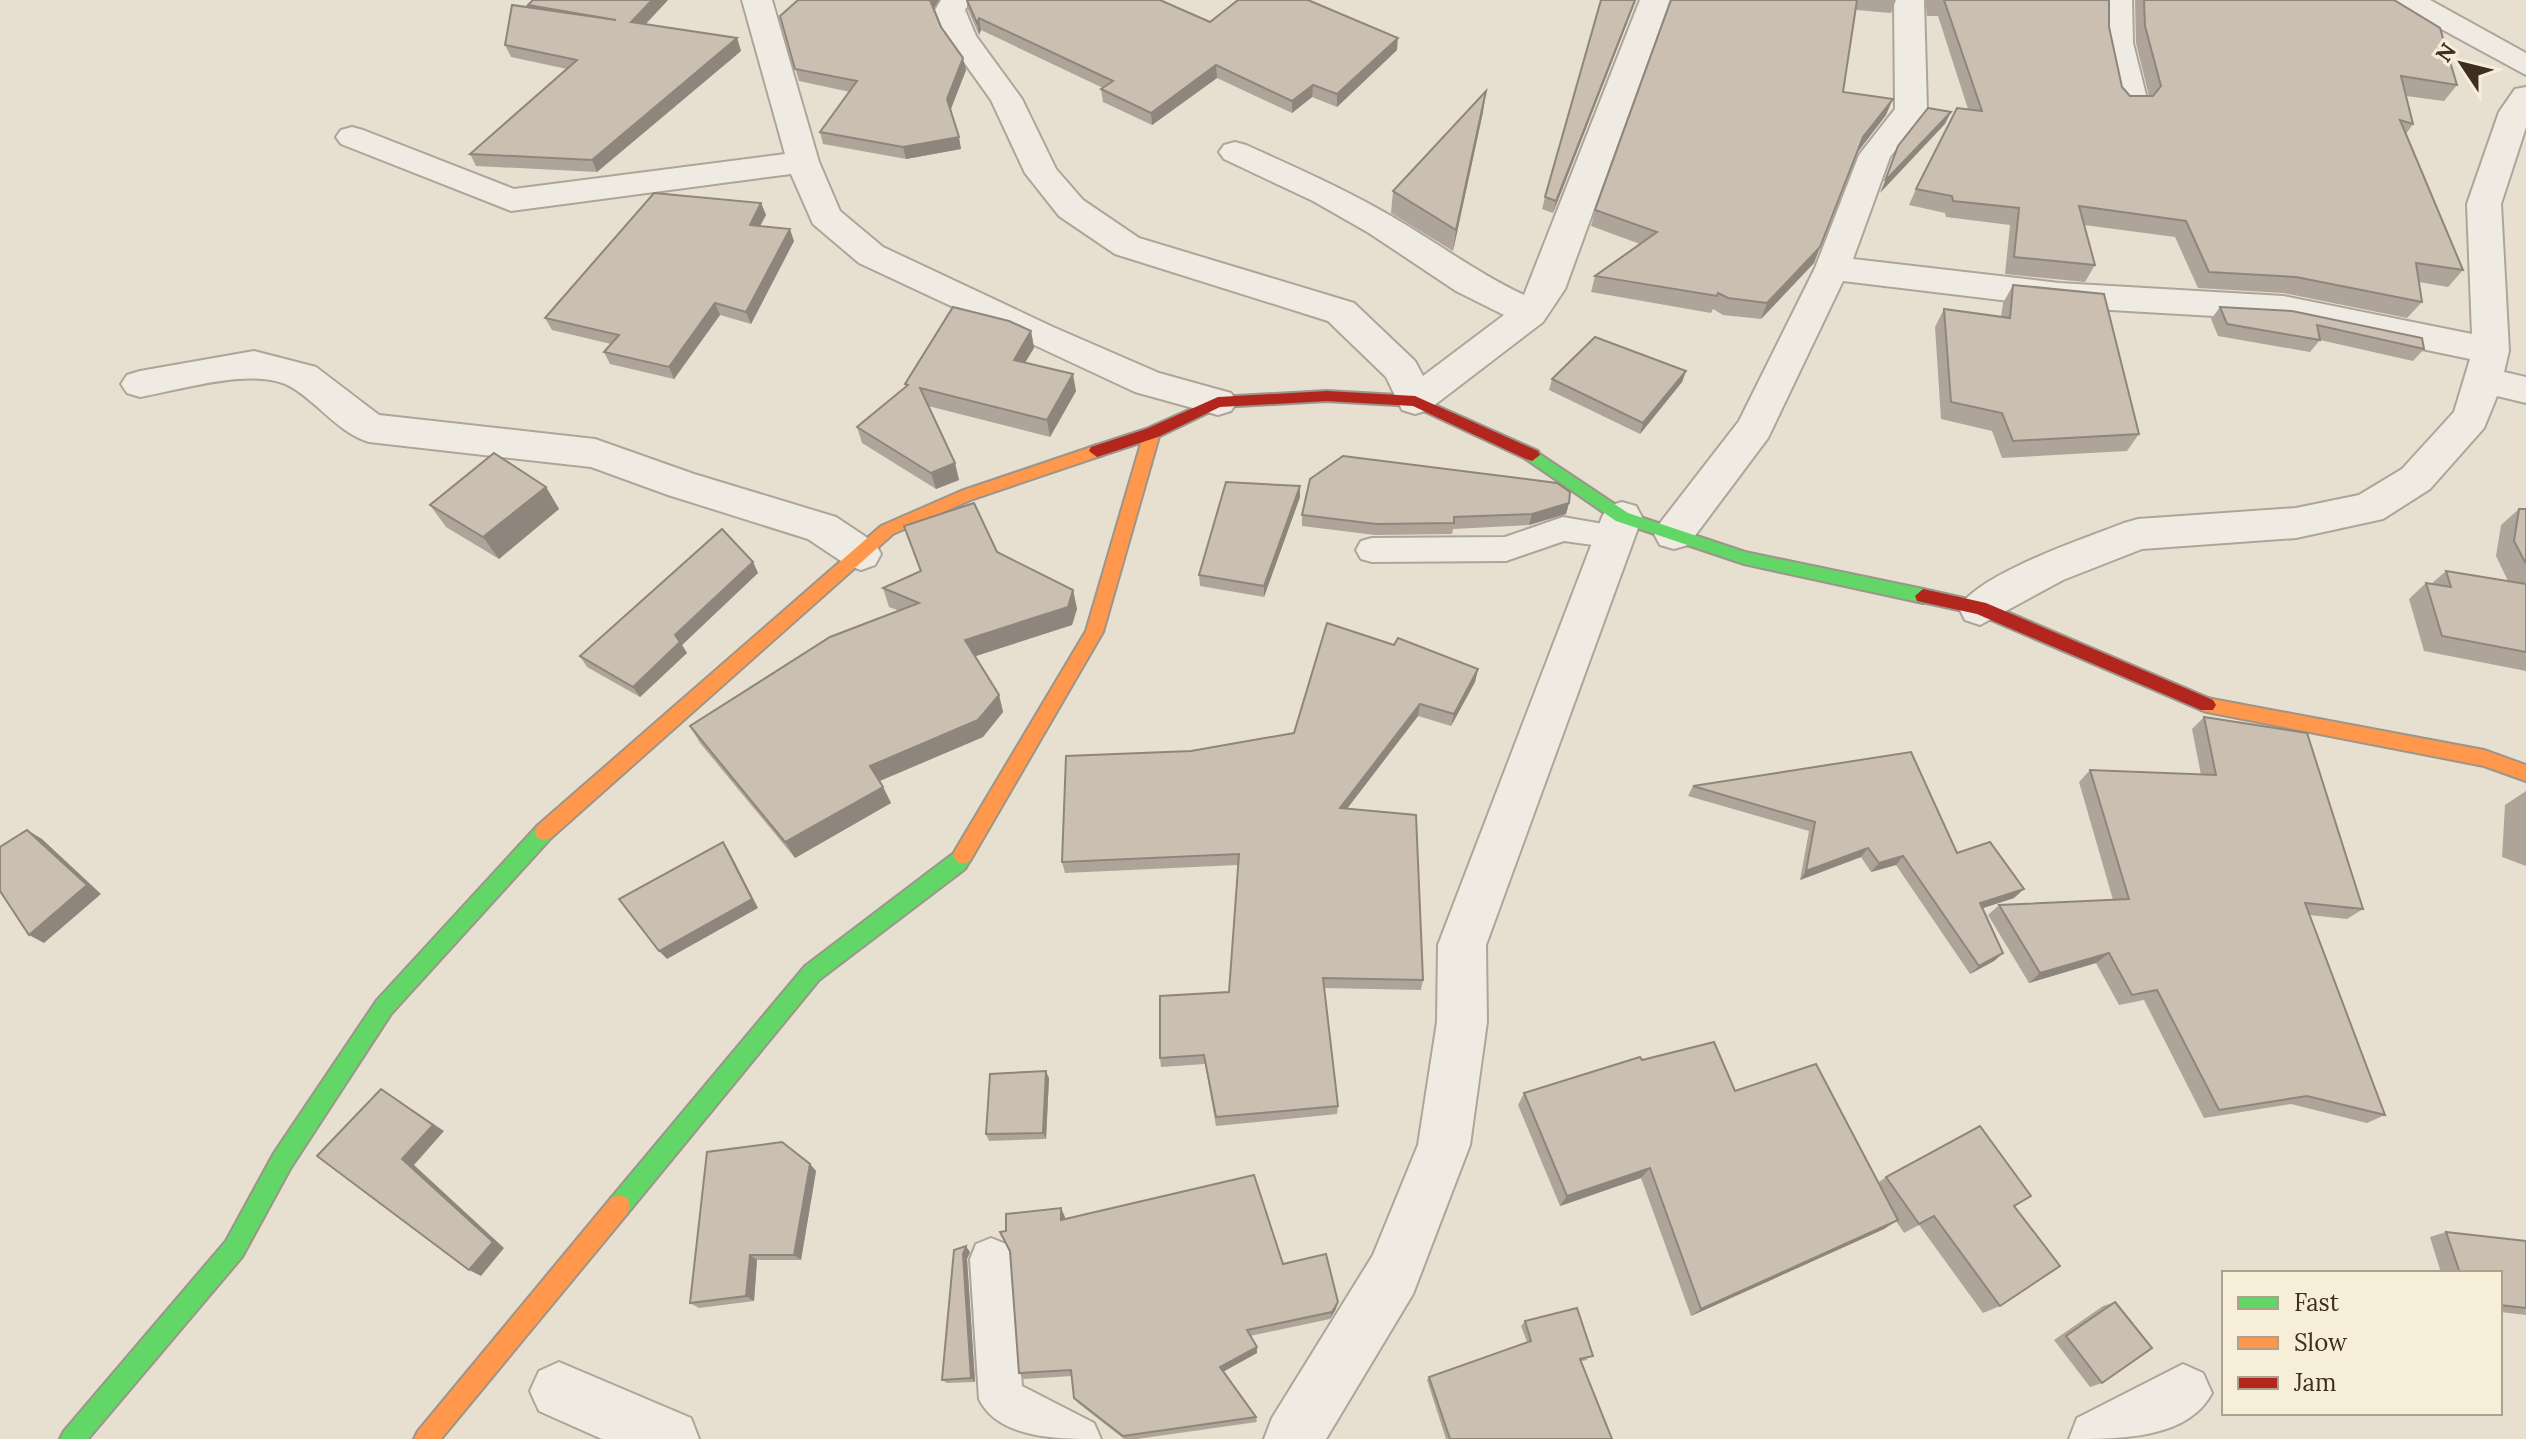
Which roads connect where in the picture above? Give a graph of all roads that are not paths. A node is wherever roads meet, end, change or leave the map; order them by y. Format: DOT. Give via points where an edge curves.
graph roads {
  1 [pos="757,0"];
  2 [pos="956,0"];
  3 [pos="1655,0"];
  4 [pos="1909,0"];
  5 [pos="2117,0"];
  6 [pos="2409,0"];
  7 [pos="2526,66"];
  8 [pos="2526,96"];
  9 [pos="2132,103"];
  10 [pos="352,137"];
  11 [pos="1235,152"];
  12 [pos="803,162"];
  13 [pos="1832,268"];
  14 [pos="1530,313"];
  15 [pos="2487,366"];
  16 [pos="140,384"];
  17 [pos="2526,390"];
  18 [pos="1415,401"];
  19 [pos="1218,402"];
  20 [pos="1152,433"];
  21 [pos="1619,527"];
  22 [pos="1674,534"];
  23 [pos="1372,550"];
  24 [pos="861,554"];
  25 [pos="1980,608"];
  26 [pos="2526,773"];
  27 [pos="991,1259"];
  28 [pos="559,1391"];
  29 [pos="2183,1393"];
  30 [pos="72,1439"];
  31 [pos="426,1439"];
  32 [pos="670,1439"];
  33 [pos="1078,1439"];
  34 [pos="1293,1439"];
  35 [pos="2098,1439"];
  1 -- 12 [label="street"];
  2 -- 18 [label="street" via="950,10 961,37 1006,99 1041,173 1071,208 1127,246 1341,312 1402,370"];
  3 -- 14 [label="street" via="1547,289"];
  4 -- 13 [label="street" via="1911,110 1875,155"];
  5 -- 9 [label="street" via="2118,43"];
  6 -- 7 [label="street"];
  8 -- 15 [label="street" via="2515,112 2484,204"];
  10 -- 12 [label="street" via="511,200"];
  11 -- 14 [label="street" via="1325,194 1468,283"];
  12 -- 19 [label="street" via="825,216 871,255 1148,383"];
  13 -- 15 [label="street" via="2059,295 2283,308"];
  13 -- 22 [label="street" via="1755,428"];
  14 -- 18 [label="street"];
  15 -- 17 [label="street"];
  15 -- 25 [label="street" via="2471,418 2416,479 2369,508 2296,523 2138,534 2049,569"];
  16 -- 24 [label="street" via="254,364 303,376 369,428 595,453 822,528"];
  18 -- 19 [label="street" via="1327,396"];
  18 -- 21 [label="street" via="1531,455"];
  19 -- 20 [label="street"];
  20 -- 24 [label="street" via="967,495 887,530"];
  20 -- 31 [label="street" via="1094,632 958,863 812,973"];
  21 -- 22 [label="street"];
  21 -- 23 [label="lane" via="1563,529 1506,549"];
  21 -- 34 [label="street" via="1462,945 1462,1022 1444,1145 1393,1274"];
  22 -- 25 [label="street" via="1744,558"];
  24 -- 30 [label="street" via="560,815 384,1007 282,1161 234,1249"];
  25 -- 26 [label="street" via="2203,704 2484,758"];
  27 -- 33 [label="lane" via="1001,1399"];
  28 -- 32 [label="street"];
  29 -- 35 [label="street"];
}
